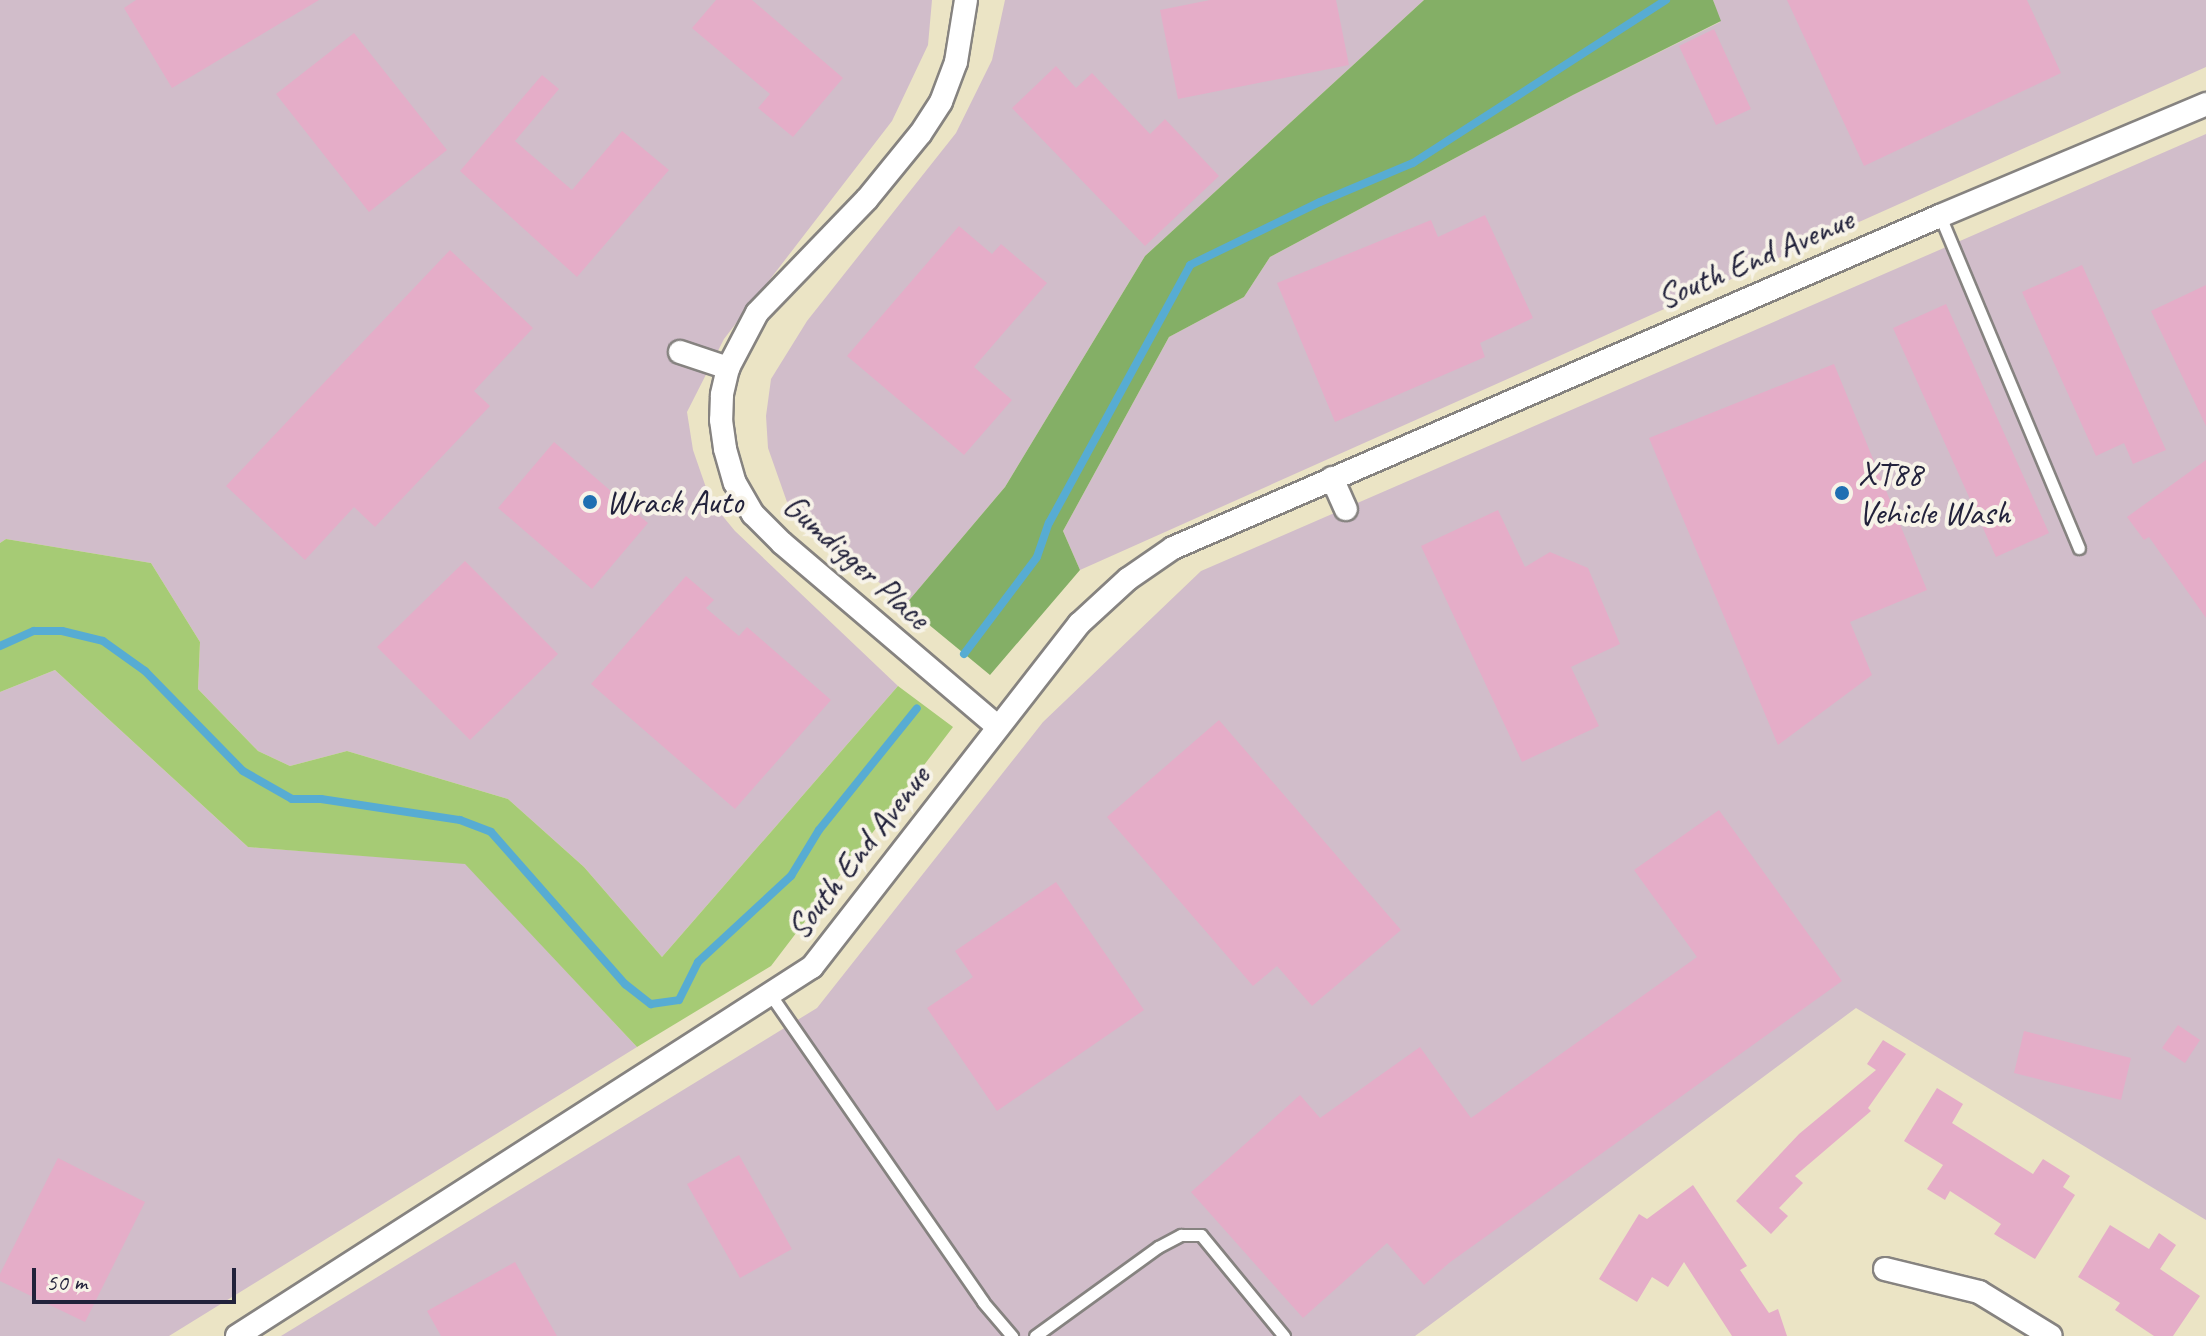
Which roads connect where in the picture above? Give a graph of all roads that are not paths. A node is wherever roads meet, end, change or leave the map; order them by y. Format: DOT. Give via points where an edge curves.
graph roads {
  1 [pos="966,0"];
  2 [pos="2206,104"];
  3 [pos="1940,216"];
  4 [pos="680,352"];
  5 [pos="728,368"];
  6 [pos="1332,478"];
  7 [pos="1346,509"];
  8 [pos="2079,548"];
  9 [pos="997,726"];
  10 [pos="770,994"];
  11 [pos="1885,1269"];
  12 [pos="237,1336"];
  13 [pos="1012,1336"];
  14 [pos="1035,1336"];
  15 [pos="1284,1336"];
  16 [pos="2051,1336"];
  1 -- 5 [label="street, Gumdigger Place" via="956,62 941,102 867,199 757,313"];
  2 -- 3 [label="street, South End Avenue"];
  3 -- 6 [label="street, South End Avenue"];
  3 -- 8 [label="lane"];
  4 -- 5 [label="street"];
  5 -- 9 [label="street, Gumdigger Place" via="722,395 725,449 735,483 753,514"];
  6 -- 7 [label="street"];
  6 -- 9 [label="street, South End Avenue" via="1173,548 1128,579 1079,624"];
  9 -- 10 [label="street, South End Avenue" via="812,967"];
  10 -- 12 [label="street, South End Avenue"];
  10 -- 13 [label="lane" via="983,1302"];
  11 -- 16 [label="street" via="1979,1292"];
  14 -- 15 [label="lane" via="1181,1235 1201,1235"];
}
